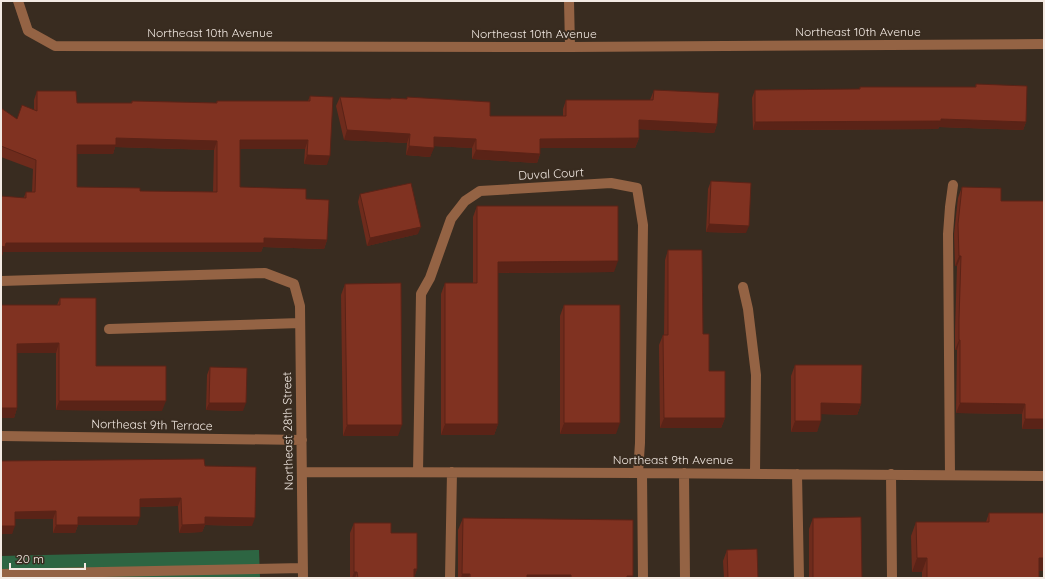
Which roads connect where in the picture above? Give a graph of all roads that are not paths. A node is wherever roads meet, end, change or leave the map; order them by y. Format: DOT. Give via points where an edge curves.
graph roads {
  1 [pos="18,1"];
  2 [pos="569,1"];
  3 [pos="1044,44"];
  4 [pos="570,47"];
  5 [pos="953,186"];
  6 [pos="1,281"];
  7 [pos="743,288"];
  8 [pos="300,323"];
  9 [pos="109,329"];
  10 [pos="1,436"];
  11 [pos="302,440"];
  12 [pos="302,472"];
  13 [pos="418,472"];
  14 [pos="452,472"];
  15 [pos="640,473"];
  16 [pos="684,473"];
  17 [pos="755,474"];
  18 [pos="798,474"];
  19 [pos="891,474"];
  20 [pos="950,475"];
  21 [pos="1044,476"];
  22 [pos="303,573"];
  23 [pos="1,574"];
  24 [pos="450,578"];
  25 [pos="643,578"];
  26 [pos="685,578"];
  27 [pos="799,578"];
  28 [pos="892,578"];
  1 -- 4 [label="street, Northeast 10th Avenue" via="28,31 55,46"];
  2 -- 4 [label="street"];
  3 -- 4 [label="street, Northeast 10th Avenue"];
  5 -- 20 [label="street" via="948,234"];
  6 -- 8 [label="street, Northeast 28th Street" via="265,274 294,284 300,306"];
  7 -- 17 [label="street" via="756,375"];
  8 -- 9 [label="street"];
  8 -- 11 [label="street, Northeast 28th Street"];
  10 -- 11 [label="street, Northeast 9th Terrace"];
  11 -- 12 [label="street, Northeast 28th Street"];
  12 -- 13 [label="street, Northeast 9th Avenue"];
  12 -- 22 [label="street, Northeast 28th Street"];
  13 -- 14 [label="street, Northeast 9th Avenue"];
  13 -- 15 [label="street, Duval Court" via="421,294 430,278 451,219 465,201 480,191 611,183 637,188 644,225"];
  14 -- 15 [label="street, Northeast 9th Avenue"];
  14 -- 24 [label="street"];
  15 -- 16 [label="street, Northeast 9th Avenue"];
  15 -- 25 [label="street"];
  16 -- 17 [label="street, Northeast 9th Avenue"];
  16 -- 26 [label="street"];
  17 -- 18 [label="street, Northeast 9th Avenue"];
  18 -- 19 [label="street, Northeast 9th Avenue"];
  18 -- 27 [label="street"];
  19 -- 20 [label="street, Northeast 9th Avenue"];
  19 -- 28 [label="street"];
  20 -- 21 [label="street, Northeast 9th Avenue"];
  22 -- 23 [label="street"];
}
